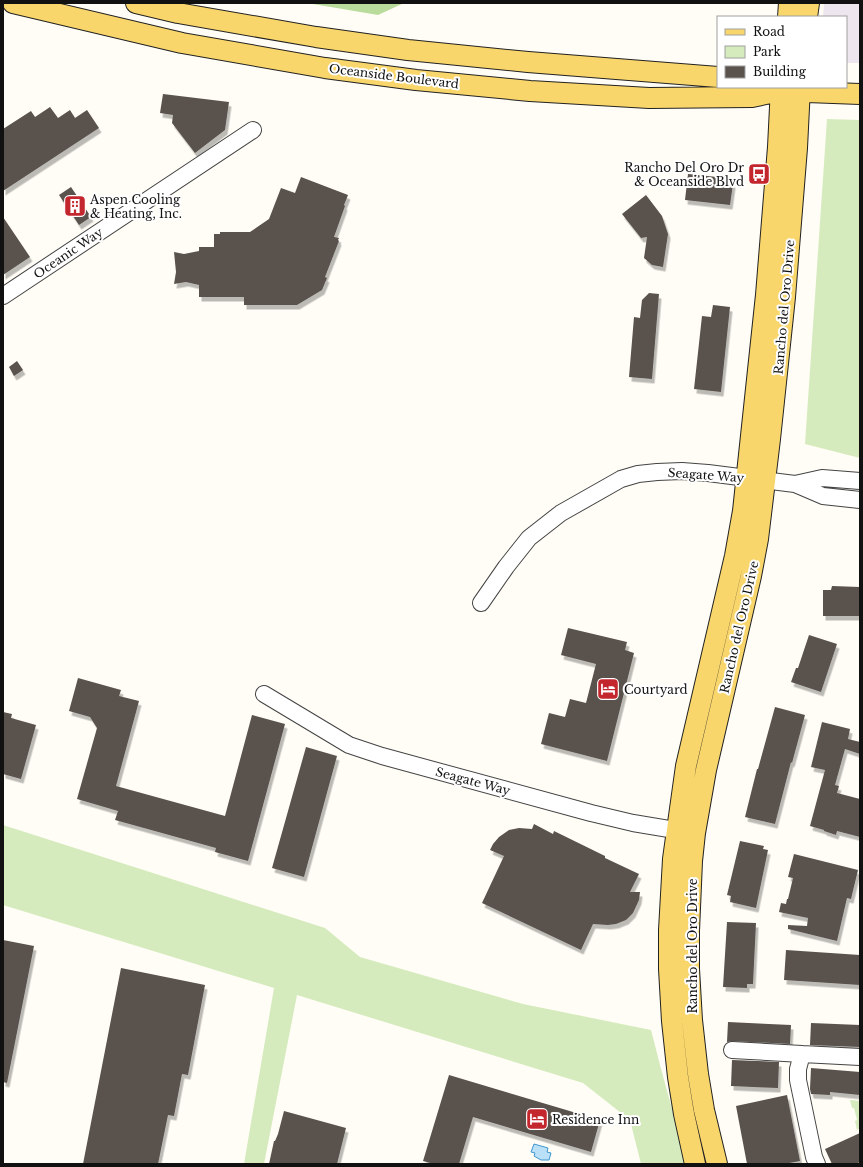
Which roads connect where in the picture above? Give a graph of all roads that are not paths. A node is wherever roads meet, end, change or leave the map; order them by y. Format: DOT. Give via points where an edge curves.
graph roads {
  1 [pos="13,3"];
  2 [pos="136,3"];
  3 [pos="789,3"];
  4 [pos="809,3"];
  5 [pos="788,16"];
  6 [pos="807,16"];
  7 [pos="717,77"];
  8 [pos="786,89"];
  9 [pos="860,94"];
  10 [pos="253,130"];
  11 [pos="3,296"];
  12 [pos="746,478"];
  13 [pos="766,480"];
  14 [pos="860,482"];
  15 [pos="795,484"];
  16 [pos="860,500"];
  17 [pos="481,603"];
  18 [pos="264,694"];
  19 [pos="686,832"];
  20 [pos="732,1050"];
  21 [pos="802,1054"];
  22 [pos="860,1057"];
  23 [pos="696,1164"];
  24 [pos="717,1164"];
  25 [pos="817,1164"];
  1 -- 8 [label="main road, Oceanside Boulevard" via="182,43 325,68 416,80 530,91 649,98 752,97"];
  2 -- 7 [label="main road" via="178,13 316,37 408,50"];
  3 -- 5 [label="main road"];
  4 -- 6 [label="main road"];
  8 -- 9 [label="main road, Oceanside Boulevard"];
  8 -- 12 [label="main road, Rancho del Oro Drive" via="778,147 766,295"];
  8 -- 13 [label="main road, Rancho del Oro Drive" via="797,148 786,297"];
  10 -- 11 [label="street, Oceanic Way"];
  12 -- 13 [label="street, Seagate Way"];
  12 -- 17 [label="street, Seagate Way" via="682,471 651,472 621,479 561,513 529,538"];
  12 -- 19 [label="main road, Rancho del Oro Drive" via="735,556 686,766"];
  13 -- 15 [label="street, Seagate Way"];
  13 -- 19 [label="main road, Rancho del Oro Drive" via="751,576 706,770"];
  14 -- 15 [label="street" via="822,478"];
  15 -- 16 [label="street" via="824,496"];
  18 -- 19 [label="street, Seagate Way" via="350,745 382,756 591,813"];
  19 -- 23 [label="main road, Rancho del Oro Drive" via="673,860 669,969 678,1077"];
  19 -- 24 [label="main road, Rancho del Oro Drive" via="692,861 689,969 692,1020 704,1110"];
  20 -- 21 [label="street"];
  21 -- 22 [label="street"];
  21 -- 25 [label="street" via="798,1080"];
}
